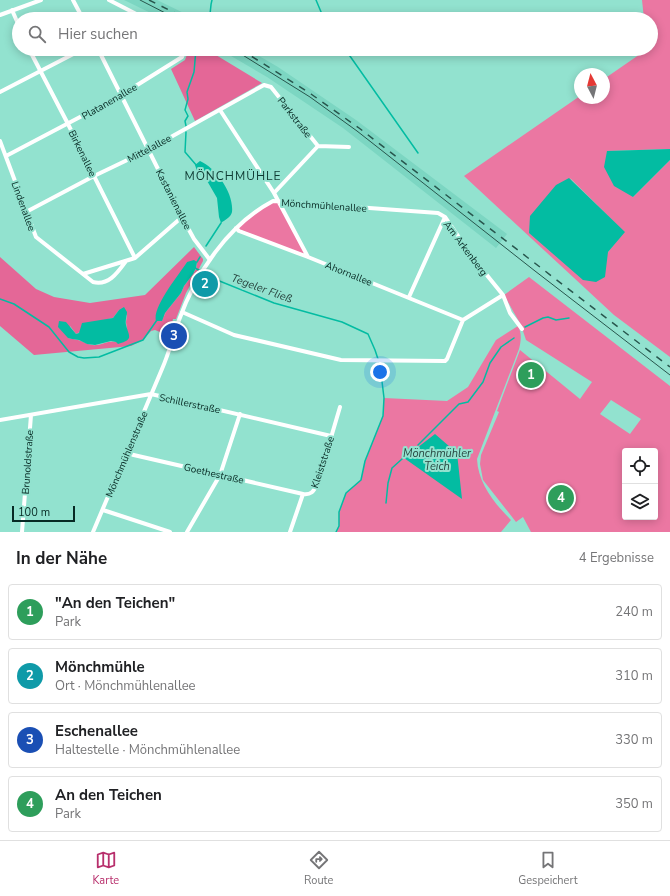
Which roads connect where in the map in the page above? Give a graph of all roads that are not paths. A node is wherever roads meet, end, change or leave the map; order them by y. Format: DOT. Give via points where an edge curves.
graph roads {
  1 [pos="41,0"];
  2 [pos="73,0"];
  3 [pos="109,0"];
  4 [pos="12,10"];
  5 [pos="79,12"];
  6 [pos="132,12"];
  7 [pos="0,15"];
  8 [pos="32,56"];
  9 [pos="69,56"];
  10 [pos="102,56"];
  11 [pos="182,56"];
  12 [pos="40,71"];
  13 [pos="271,87"];
  14 [pos="0,92"];
  15 [pos="121,95"];
  16 [pos="220,110"];
  17 [pos="68,124"];
  18 [pos="0,141"];
  19 [pos="318,146"];
  20 [pos="349,147"];
  21 [pos="149,149"];
  22 [pos="6,156"];
  23 [pos="94,176"];
  24 [pos="274,193"];
  25 [pos="280,202"];
  26 [pos="26,212"];
  27 [pos="182,216"];
  28 [pos="444,217"];
  29 [pos="236,228"];
  30 [pos="308,257"];
  31 [pos="135,258"];
  32 [pos="210,260"];
  33 [pos="126,261"];
  34 [pos="83,274"];
  35 [pos="503,295"];
  36 [pos="409,297"];
  37 [pos="182,312"];
  38 [pos="463,320"];
  39 [pos="522,329"];
  40 [pos="168,354"];
  41 [pos="152,394"];
  42 [pos="340,407"];
  43 [pos="240,414"];
  44 [pos="31,415"];
  45 [pos="0,420"];
  46 [pos="330,436"];
  47 [pos="125,453"];
  48 [pos="220,475"];
  49 [pos="303,494"];
  50 [pos="103,510"];
  51 [pos="22,532"];
  52 [pos="94,532"];
  53 [pos="170,532"];
  54 [pos="187,532"];
  55 [pos="290,532"];
  1 -- 4 [label="street"];
  2 -- 5 [label="street"];
  3 -- 6 [label="street"];
  4 -- 7 [label="street"];
  8 -- 12 [label="street, Birkenallee"];
  9 -- 12 [label="street"];
  10 -- 15 [label="street, Kastanienallee"];
  11 -- 15 [label="street, Platanenallee"];
  12 -- 14 [label="street"];
  12 -- 17 [label="street, Birkenallee"];
  13 -- 16 [label="street, Mittelallee" via="264,85"];
  13 -- 19 [label="street, Parkstraße"];
  15 -- 17 [label="street, Platanenallee"];
  15 -- 21 [label="street, Kastanienallee"];
  16 -- 21 [label="street, Mittelallee"];
  16 -- 24 [label="street"];
  17 -- 22 [label="street, Platanenallee"];
  17 -- 23 [label="street, Birkenallee"];
  18 -- 22 [label="street, Lindenallee"];
  19 -- 20 [label="street"];
  19 -- 24 [label="street"];
  21 -- 23 [label="street, Mittelallee"];
  21 -- 27 [label="street, Kastanienallee"];
  22 -- 26 [label="street, Lindenallee"];
  23 -- 26 [label="street, Mittelallee"];
  23 -- 31 [label="street, Birkenallee"];
  24 -- 25 [label="street"];
  25 -- 28 [label="street, Mönchmühlenallee" via="438,213"];
  25 -- 29 [label="street, Mönchmühlenallee" via="273,201 264,206"];
  25 -- 30 [label="street"];
  26 -- 34 [label="street, Lindenallee" via="36,237"];
  27 -- 31 [label="street, Lindenallee"];
  27 -- 32 [label="street, Kastanienallee" via="194,239"];
  28 -- 35 [label="street, Am Arkenberg"];
  28 -- 36 [label="street, Am Arkenberg"];
  29 -- 30 [label="street, Ahornallee"];
  29 -- 32 [label="street, Mönchmühlenallee"];
  30 -- 36 [label="street, Ahornallee"];
  31 -- 33 [label="street, Lindenallee"];
  32 -- 37 [label="street, Mönchmühlenallee"];
  33 -- 34 [label="street, Lindenallee"];
  33 -- 34 [label="street, Lindenallee" via="106,282 93,282"];
  35 -- 38 [label="street"];
  35 -- 39 [label="street, Am Arkenberg" via="510,313"];
  36 -- 38 [label="street, Ahornallee"];
  37 -- 38 [label="street" via="234,335 340,360 445,361"];
  37 -- 40 [label="street, Mönchmühlenallee"];
  40 -- 41 [label="street, Mönchmühlenstraße"];
  41 -- 43 [label="street, Schillerstraße"];
  41 -- 44 [label="street, Schillerstraße"];
  41 -- 47 [label="street, Mönchmühlenstraße"];
  42 -- 46 [label="street, Kleiststraße"];
  43 -- 46 [label="street, Schillerstraße"];
  43 -- 48 [label="street"];
  44 -- 45 [label="street, Schillerstraße"];
  44 -- 51 [label="street, Brunoldstraße"];
  46 -- 49 [label="street, Kleiststraße" via="314,492 309,495"];
  47 -- 48 [label="street, Goethestraße"];
  47 -- 50 [label="street, Mönchmühlenstraße"];
  48 -- 49 [label="street, Goethestraße"];
  48 -- 54 [label="street"];
  49 -- 55 [label="street, Kleiststraße"];
  50 -- 52 [label="street, Mönchmühlenstraße"];
  50 -- 53 [label="street"];
}
